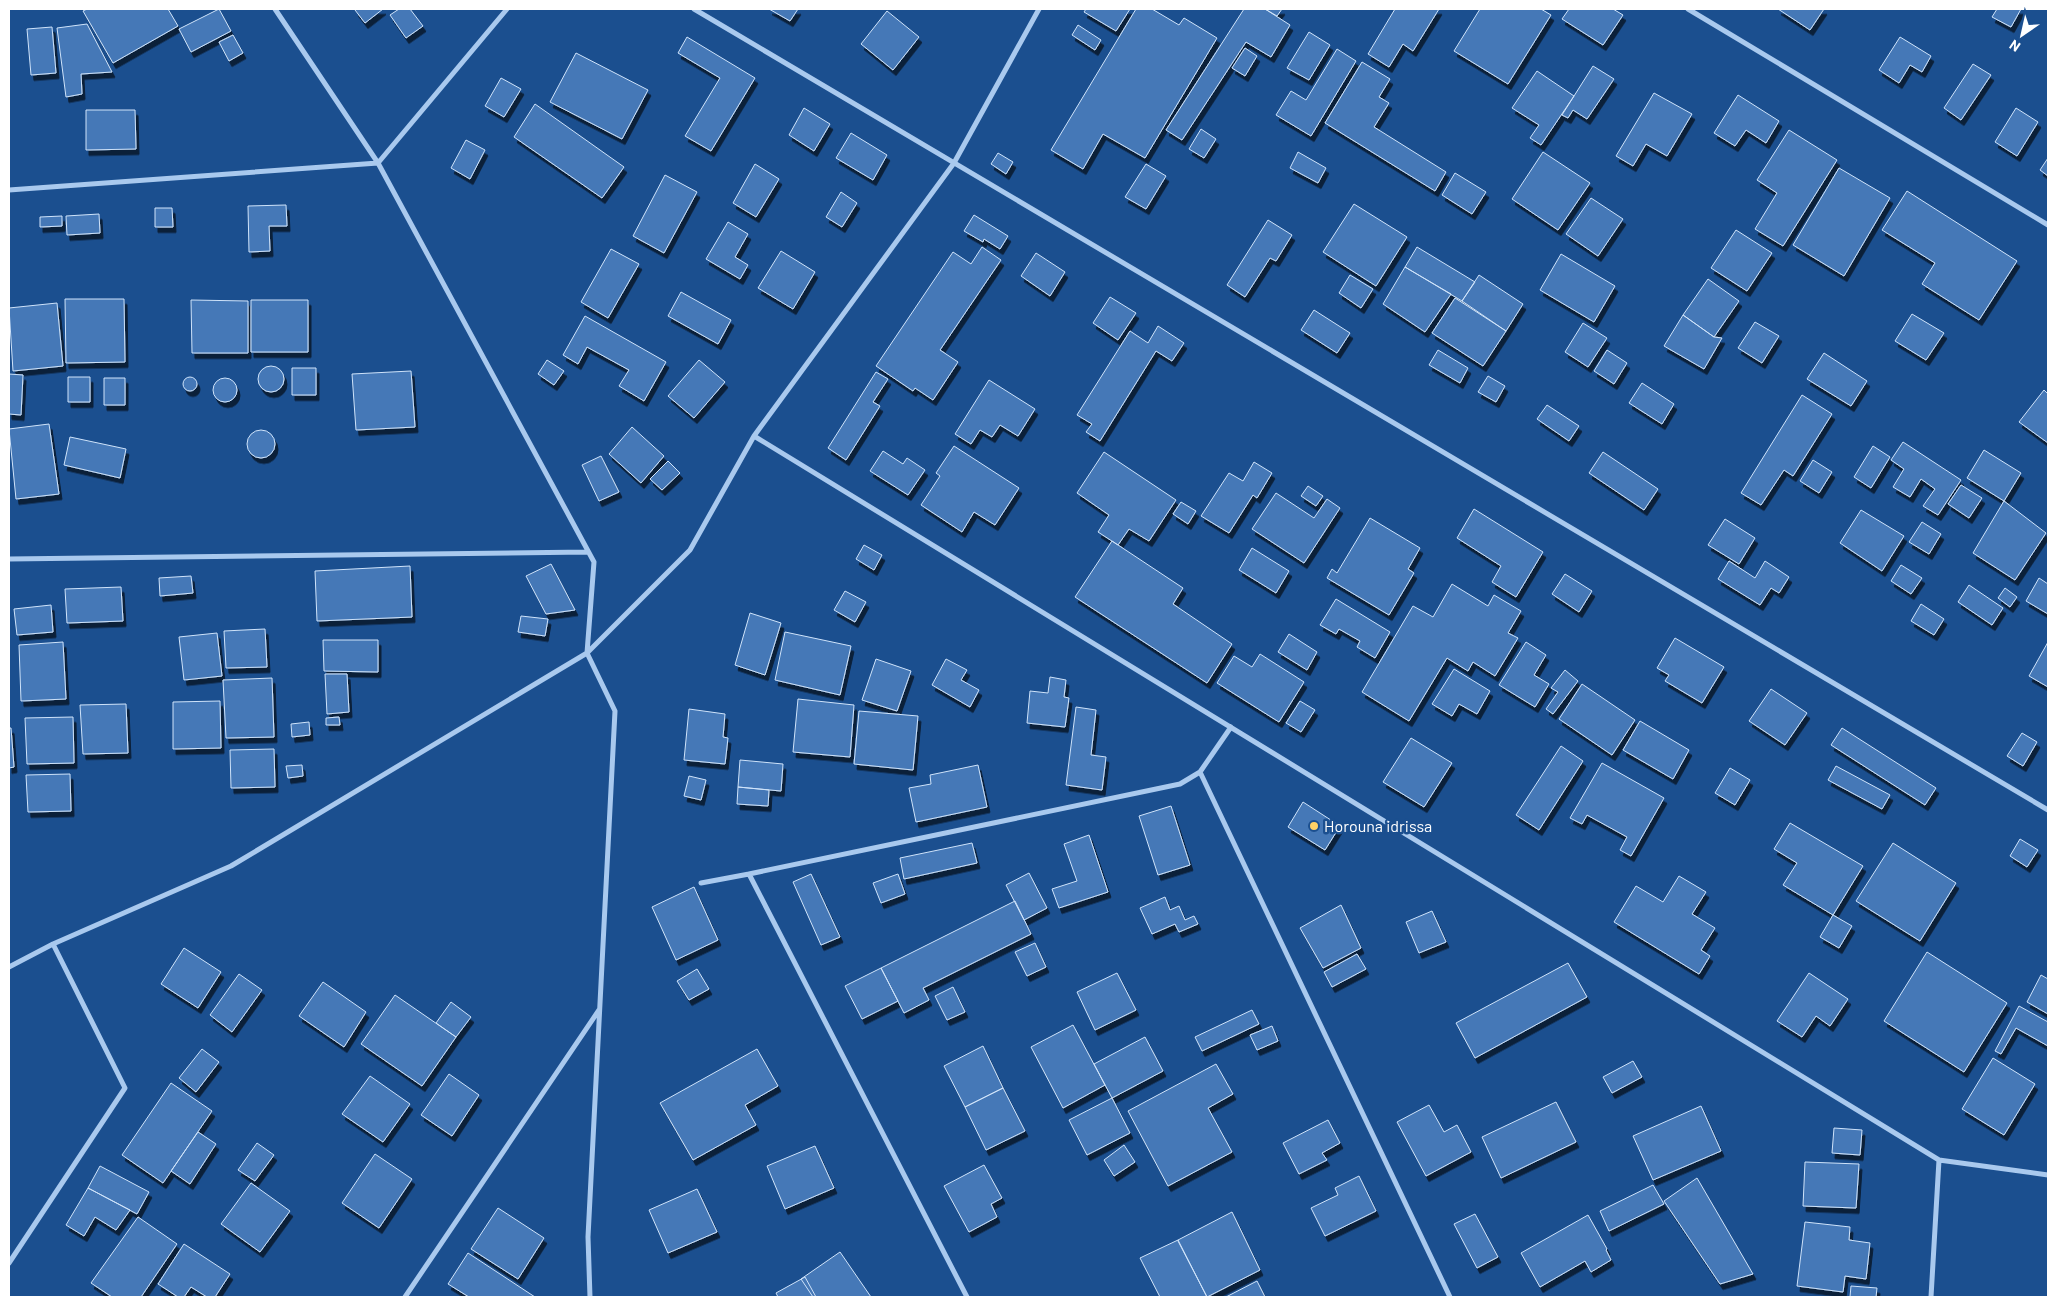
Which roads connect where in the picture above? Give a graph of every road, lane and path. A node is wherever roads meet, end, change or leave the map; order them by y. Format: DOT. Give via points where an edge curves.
graph roads {
  1 [pos="275,9"];
  2 [pos="507,9"];
  3 [pos="694,9"];
  4 [pos="1039,9"];
  5 [pos="1688,9"];
  6 [pos="378,163"];
  7 [pos="954,163"];
  8 [pos="9,190"];
  9 [pos="2048,225"];
  10 [pos="754,436"];
  11 [pos="588,552"];
  12 [pos="9,559"];
  13 [pos="587,653"];
  14 [pos="1231,727"];
  15 [pos="1200,772"];
  16 [pos="2048,810"];
  17 [pos="749,874"];
  18 [pos="701,883"];
  19 [pos="53,944"];
  20 [pos="9,967"];
  21 [pos="600,1009"];
  22 [pos="1939,1160"];
  23 [pos="2048,1175"];
  24 [pos="9,1263"];
  25 [pos="405,1297"];
  26 [pos="590,1297"];
  27 [pos="967,1297"];
  28 [pos="1450,1297"];
  29 [pos="1930,1297"];
  1 -- 6 [label="street"];
  2 -- 6 [label="street"];
  3 -- 7 [label="street"];
  4 -- 7 [label="street"];
  5 -- 9 [label="street"];
  6 -- 8 [label="street"];
  6 -- 11 [label="street"];
  7 -- 10 [label="street"];
  7 -- 16 [label="street"];
  10 -- 13 [label="street" via="690,550"];
  10 -- 14 [label="street"];
  11 -- 12 [label="street"];
  11 -- 13 [label="street" via="594,562"];
  13 -- 19 [label="street" via="231,866"];
  13 -- 21 [label="street" via="615,711"];
  14 -- 15 [label="street"];
  14 -- 22 [label="street"];
  15 -- 17 [label="street" via="1180,784"];
  15 -- 28 [label="street"];
  17 -- 18 [label="street"];
  17 -- 27 [label="street"];
  19 -- 20 [label="street"];
  19 -- 24 [label="street" via="125,1088"];
  21 -- 25 [label="street"];
  21 -- 26 [label="street" via="588,1237"];
  22 -- 23 [label="street"];
  22 -- 29 [label="street"];
}
